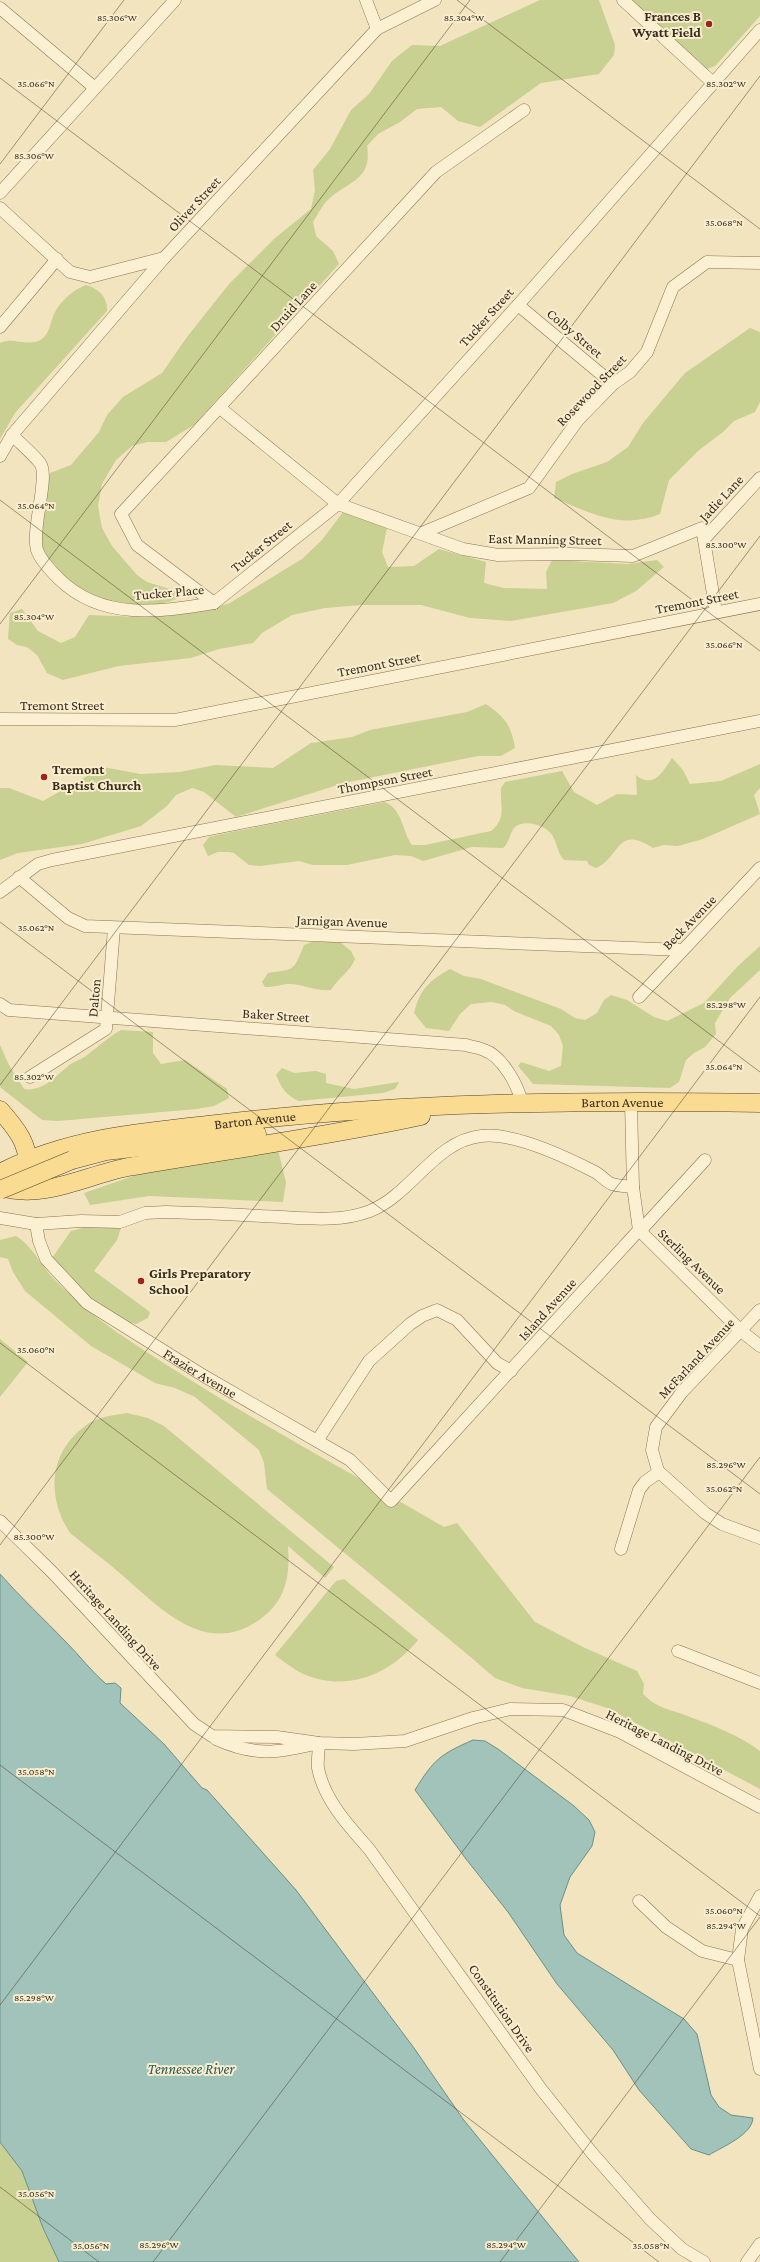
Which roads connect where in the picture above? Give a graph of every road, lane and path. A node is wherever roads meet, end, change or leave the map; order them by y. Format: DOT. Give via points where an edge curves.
graph roads {
  1 [pos="175,0"];
  2 [pos="366,0"];
  3 [pos="435,0"];
  4 [pos="623,0"];
  5 [pos="0,8"];
  6 [pos="377,29"];
  7 [pos="760,30"];
  8 [pos="713,83"];
  9 [pos="95,88"];
  10 [pos="524,110"];
  11 [pos="0,193"];
  12 [pos="0,208"];
  13 [pos="164,258"];
  14 [pos="56,259"];
  15 [pos="760,263"];
  16 [pos="518,305"];
  17 [pos="0,327"];
  18 [pos="613,384"];
  19 [pos="220,408"];
  20 [pos="12,435"];
  21 [pos="0,456"];
  22 [pos="760,478"];
  23 [pos="338,504"];
  24 [pos="422,533"];
  25 [pos="705,538"];
  26 [pos="214,603"];
  27 [pos="760,604"];
  28 [pos="716,612"];
  29 [pos="0,719"];
  30 [pos="760,722"];
  31 [pos="760,868"];
  32 [pos="19,877"];
  33 [pos="0,892"];
  34 [pos="114,928"];
  35 [pos="682,950"];
  36 [pos="639,997"];
  37 [pos="0,1004"];
  38 [pos="108,1017"];
  39 [pos="30,1077"];
  40 [pos="522,1103"];
  41 [pos="632,1103"];
  42 [pos="760,1103"];
  43 [pos="484,1105"];
  44 [pos="0,1111"];
  45 [pos="426,1115"];
  46 [pos="29,1159"];
  47 [pos="705,1160"];
  48 [pos="0,1164"];
  49 [pos="0,1172"];
  50 [pos="26,1178"];
  51 [pos="0,1186"];
  52 [pos="633,1187"];
  53 [pos="0,1190"];
  54 [pos="0,1218"];
  55 [pos="36,1224"];
  56 [pos="639,1230"];
  57 [pos="760,1310"];
  58 [pos="741,1331"];
  59 [pos="760,1346"];
  60 [pos="511,1371"];
  61 [pos="317,1441"];
  62 [pos="659,1472"];
  63 [pos="391,1501"];
  64 [pos="0,1521"];
  65 [pos="760,1538"];
  66 [pos="621,1549"];
  67 [pos="678,1651"];
  68 [pos="760,1682"];
  69 [pos="319,1743"];
  70 [pos="760,1808"];
  71 [pos="760,1896"];
  72 [pos="639,1901"];
  73 [pos="738,1960"];
  74 [pos="760,2070"];
  75 [pos="760,2244"];
  76 [pos="704,2262"];
  77 [pos="747,2262"];
  1 -- 9 [label="street"];
  2 -- 6 [label="street"];
  3 -- 6 [label="street, Oliver Street"];
  4 -- 8 [label="street"];
  5 -- 9 [label="street"];
  6 -- 13 [label="street, Oliver Street"];
  7 -- 8 [label="street, Tucker Street"];
  8 -- 16 [label="street, Tucker Street"];
  9 -- 11 [label="street"];
  10 -- 19 [label="street, Druid Lane" via="436,172"];
  12 -- 14 [label="street"];
  13 -- 14 [label="street" via="90,277 70,272"];
  13 -- 20 [label="street, Oliver Street"];
  14 -- 17 [label="street"];
  15 -- 18 [label="street, Rosewood Street" via="707,262 673,288 647,352 630,372"];
  16 -- 18 [label="street, Colby Street"];
  16 -- 23 [label="street, Tucker Street"];
  18 -- 24 [label="street, Rosewood Street" via="578,420 529,488"];
  19 -- 23 [label="street, East Manning Street"];
  19 -- 26 [label="street, Druid Lane" via="121,514 136,545"];
  20 -- 21 [label="street, Oliver Street"];
  20 -- 26 [label="street, Tucker Place" via="41,464 44,480 36,531 37,550 72,592 99,604 128,611 170,610"];
  22 -- 25 [label="street, Jadie Lane"];
  23 -- 24 [label="street, East Manning Street"];
  23 -- 26 [label="street, Tucker Street"];
  24 -- 25 [label="street, East Manning Street" via="463,549 498,555 633,556 702,528"];
  25 -- 28 [label="street"];
  27 -- 28 [label="street, Tremont Street"];
  28 -- 29 [label="street, Tremont Street" via="175,720"];
  30 -- 32 [label="street, Thompson Street" via="52,860 38,864"];
  31 -- 35 [label="street, Beck Avenue"];
  32 -- 33 [label="street"];
  32 -- 34 [label="street, Jarnigan Avenue" via="77,924"];
  34 -- 35 [label="street, Jarnigan Avenue"];
  34 -- 38 [label="street, Dalton"];
  35 -- 36 [label="street, Beck Avenue"];
  37 -- 38 [label="street, Baker Street" via="9,1010"];
  38 -- 39 [label="street, Dalton" via="106,1029"];
  38 -- 40 [label="street, Baker Street" via="466,1045 486,1050 507,1069 519,1088"];
  40 -- 41 [label="main road, Barton Avenue"];
  40 -- 43 [label="main road, Barton Avenue"];
  41 -- 42 [label="main road, Barton Avenue"];
  41 -- 52 [label="street"];
  43 -- 45 [label="main road, Barton Avenue"];
  43 -- 46 [label="main road, Barton Avenue" via="353,1110 154,1131 101,1138 48,1151"];
  44 -- 46 [label="main road" via="17,1131"];
  44 -- 48 [label="main road" via="12,1132 15,1147"];
  45 -- 50 [label="main road, Barton Avenue, bridge" via="106,1151 72,1160"];
  45 -- 51 [label="main road" via="333,1134 115,1170 55,1188 7,1189"];
  46 -- 49 [label="main road, Barton Avenue"];
  46 -- 50 [label="main road"];
  47 -- 56 [label="street, Island Avenue"];
  50 -- 53 [label="main road, Barton Avenue, bridge"];
  52 -- 55 [label="street" via="612,1184 597,1173 551,1150 502,1137 482,1135 469,1138 447,1150 387,1201 370,1211 344,1217 166,1212 145,1213 120,1222"];
  52 -- 56 [label="street"];
  54 -- 55 [label="street"];
  55 -- 61 [label="street, Frazier Avenue" via="46,1259 87,1303 204,1376"];
  56 -- 58 [label="street, Sterling Avenue"];
  56 -- 60 [label="street, Island Avenue"];
  57 -- 58 [label="street, McFarland Avenue"];
  58 -- 59 [label="street, Sterling Avenue"];
  58 -- 62 [label="street, McFarland Avenue" via="682,1392 656,1427 652,1450"];
  60 -- 61 [label="street" via="497,1363 457,1320 437,1310 410,1324 369,1361"];
  60 -- 63 [label="street, Island Avenue"];
  61 -- 63 [label="street, Frazier Avenue" via="350,1460"];
  62 -- 65 [label="street" via="722,1524"];
  62 -- 66 [label="street" via="639,1490"];
  64 -- 69 [label="street, Heritage Landing Drive" via="52,1572 194,1724 212,1736 277,1737"];
  67 -- 68 [label="street"];
  69 -- 70 [label="street, Heritage Landing Drive" via="405,1741 473,1718 510,1709 563,1710 620,1732"];
  69 -- 76 [label="street, Constitution Drive" via="318,1767 324,1788 345,1822 369,1849 541,2089 592,2153 650,2219 682,2249"];
  71 -- 73 [label="street" via="742,1929"];
  72 -- 73 [label="street" via="666,1927 702,1951"];
  73 -- 74 [label="street"];
  75 -- 77 [label="street"];
}
